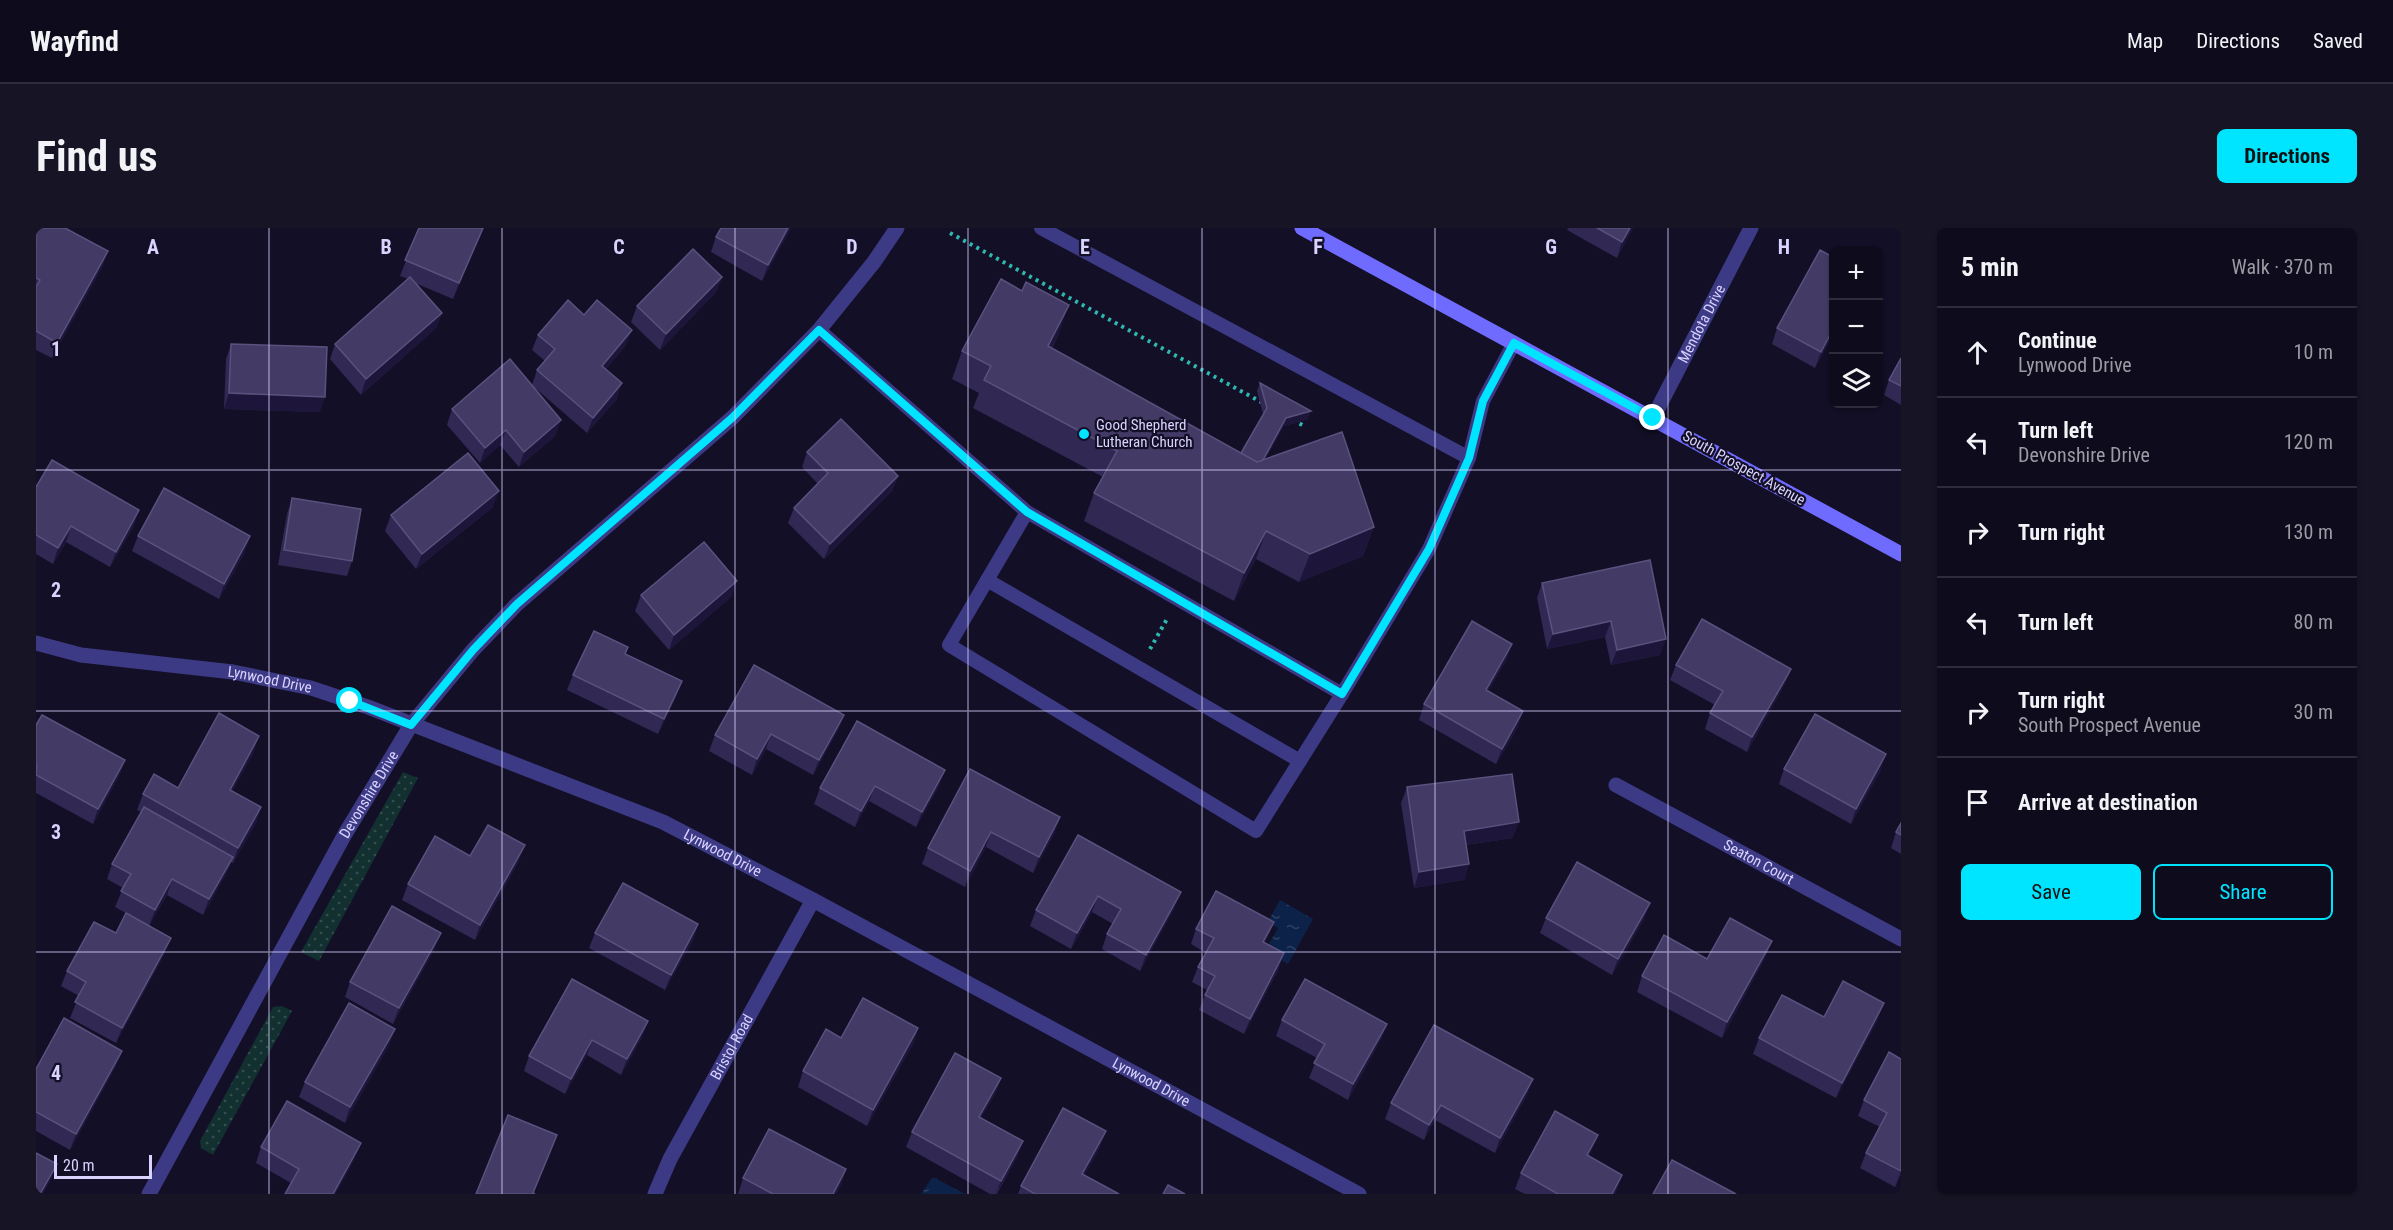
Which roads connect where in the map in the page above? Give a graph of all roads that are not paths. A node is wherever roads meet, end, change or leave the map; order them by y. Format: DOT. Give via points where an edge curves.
graph roads {
  1 [pos="897,228"];
  2 [pos="1041,228"];
  3 [pos="1302,228"];
  4 [pos="1751,228"];
  5 [pos="819,330"];
  6 [pos="1514,343"];
  7 [pos="1653,418"];
  8 [pos="1469,458"];
  9 [pos="1027,512"];
  10 [pos="1901,554"];
  11 [pos="987,580"];
  12 [pos="36,643"];
  13 [pos="1342,694"];
  14 [pos="411,725"];
  15 [pos="1300,761"];
  16 [pos="1616,785"];
  17 [pos="813,900"];
  18 [pos="1901,939"];
  19 [pos="149,1194"];
  20 [pos="655,1194"];
  21 [pos="1359,1194"];
  1 -- 5 [label="street, Devonshire Drive"];
  2 -- 8 [label="lane"];
  3 -- 6 [label="main road, South Prospect Avenue"];
  4 -- 7 [label="street, Mendota Drive"];
  5 -- 9 [label="lane"];
  5 -- 14 [label="street, Devonshire Drive" via="732,418 517,604"];
  6 -- 7 [label="main road, South Prospect Avenue"];
  6 -- 8 [label="lane" via="1483,401"];
  7 -- 10 [label="main road, South Prospect Avenue"];
  8 -- 13 [label="lane" via="1429,549"];
  9 -- 11 [label="lane"];
  9 -- 13 [label="lane"];
  11 -- 15 [label="lane"];
  11 -- 15 [label="lane" via="949,645 1256,831"];
  12 -- 14 [label="street, Lynwood Drive" via="81,656 233,672 311,688"];
  13 -- 15 [label="lane"];
  14 -- 17 [label="street, Lynwood Drive" via="663,822"];
  14 -- 19 [label="street, Devonshire Drive" via="345,834"];
  16 -- 18 [label="street, Seaton Court"];
  17 -- 20 [label="street, Bristol Road" via="670,1159"];
  17 -- 21 [label="street, Lynwood Drive"];
}
